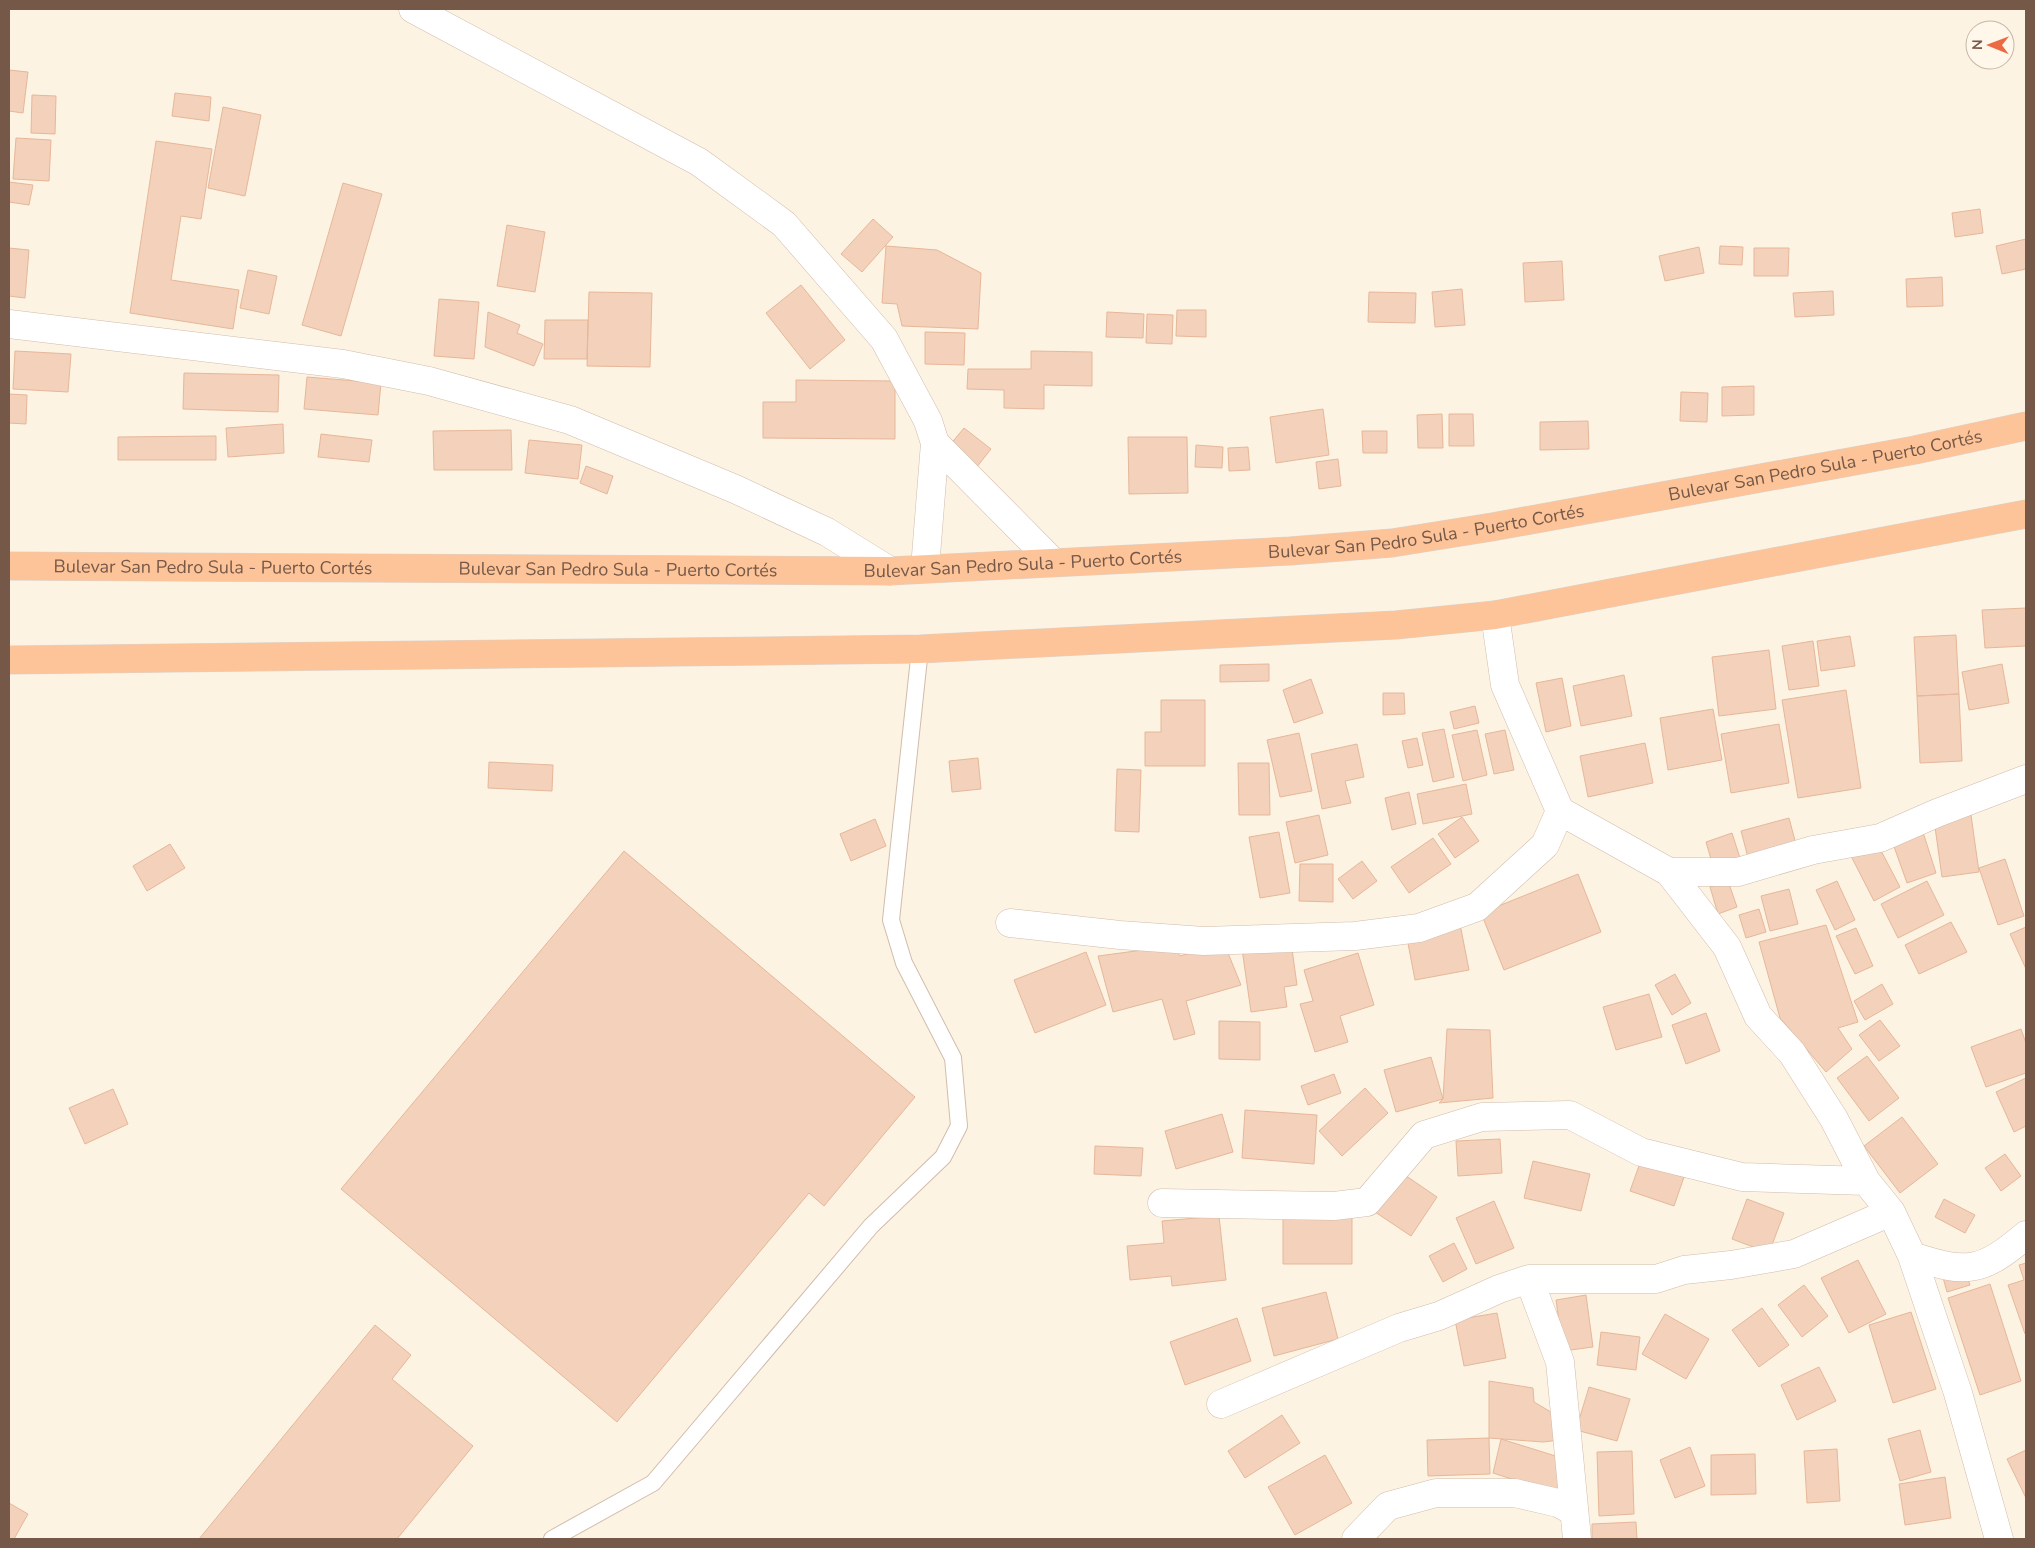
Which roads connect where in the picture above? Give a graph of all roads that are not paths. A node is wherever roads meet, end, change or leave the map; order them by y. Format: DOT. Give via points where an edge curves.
graph roads {
  1 [pos="419,11"];
  2 [pos="9,324"];
  3 [pos="2026,426"];
  4 [pos="935,443"];
  5 [pos="2026,514"];
  6 [pos="1053,562"];
  7 [pos="9,566"];
  8 [pos="925,568"];
  9 [pos="890,571"];
  10 [pos="1495,615"];
  11 [pos="920,649"];
  12 [pos="9,660"];
  13 [pos="2026,779"];
  14 [pos="1560,811"];
  15 [pos="1669,872"];
  16 [pos="1010,923"];
  17 [pos="1866,1181"];
  18 [pos="1162,1204"];
  19 [pos="1891,1212"];
  20 [pos="2026,1235"];
  21 [pos="1912,1256"];
  22 [pos="1530,1279"];
  23 [pos="1221,1404"];
  24 [pos="1573,1511"];
  25 [pos="552,1539"];
  26 [pos="1356,1539"];
  27 [pos="1577,1539"];
  28 [pos="1999,1539"];
  1 -- 4 [label="street" via="699,162 784,224 884,340 928,421"];
  2 -- 9 [label="street" via="342,364 429,381 570,420 735,489 827,532"];
  3 -- 6 [label="highway, Bulevar San Pedro Sula - Puerto Cortés" via="1915,450 1492,527 1392,542 1290,551"];
  4 -- 6 [label="street"];
  4 -- 8 [label="street"];
  5 -- 10 [label="highway"];
  6 -- 8 [label="highway, Bulevar San Pedro Sula - Puerto Cortés"];
  7 -- 9 [label="highway, Bulevar San Pedro Sula - Puerto Cortés"];
  8 -- 9 [label="highway, Bulevar San Pedro Sula - Puerto Cortés"];
  10 -- 11 [label="highway" via="1396,625"];
  10 -- 14 [label="street" via="1505,685"];
  11 -- 12 [label="highway"];
  11 -- 25 [label="lane" via="891,920 904,963 953,1058 959,1126 942,1157 872,1226 653,1483"];
  13 -- 15 [label="street" via="1880,838 1813,850 1738,872"];
  14 -- 15 [label="street"];
  14 -- 16 [label="street" via="1544,845 1477,907 1419,928 1355,936 1204,940"];
  15 -- 17 [label="street" via="1727,948 1758,1016 1792,1053 1834,1120"];
  17 -- 18 [label="street" via="1742,1177 1641,1152 1570,1115 1482,1117 1424,1135 1367,1202 1334,1206"];
  17 -- 19 [label="street"];
  19 -- 21 [label="street"];
  19 -- 22 [label="street" via="1794,1254 1684,1270 1656,1279"];
  20 -- 21 [label="street" via="2000,1257 1971,1268 1941,1266"];
  21 -- 28 [label="street" via="1958,1392"];
  22 -- 23 [label="street" via="1439,1316 1399,1328"];
  22 -- 24 [label="street" via="1560,1362"];
  24 -- 26 [label="street" via="1558,1503 1515,1493 1436,1493 1388,1506"];
  24 -- 27 [label="street"];
}
